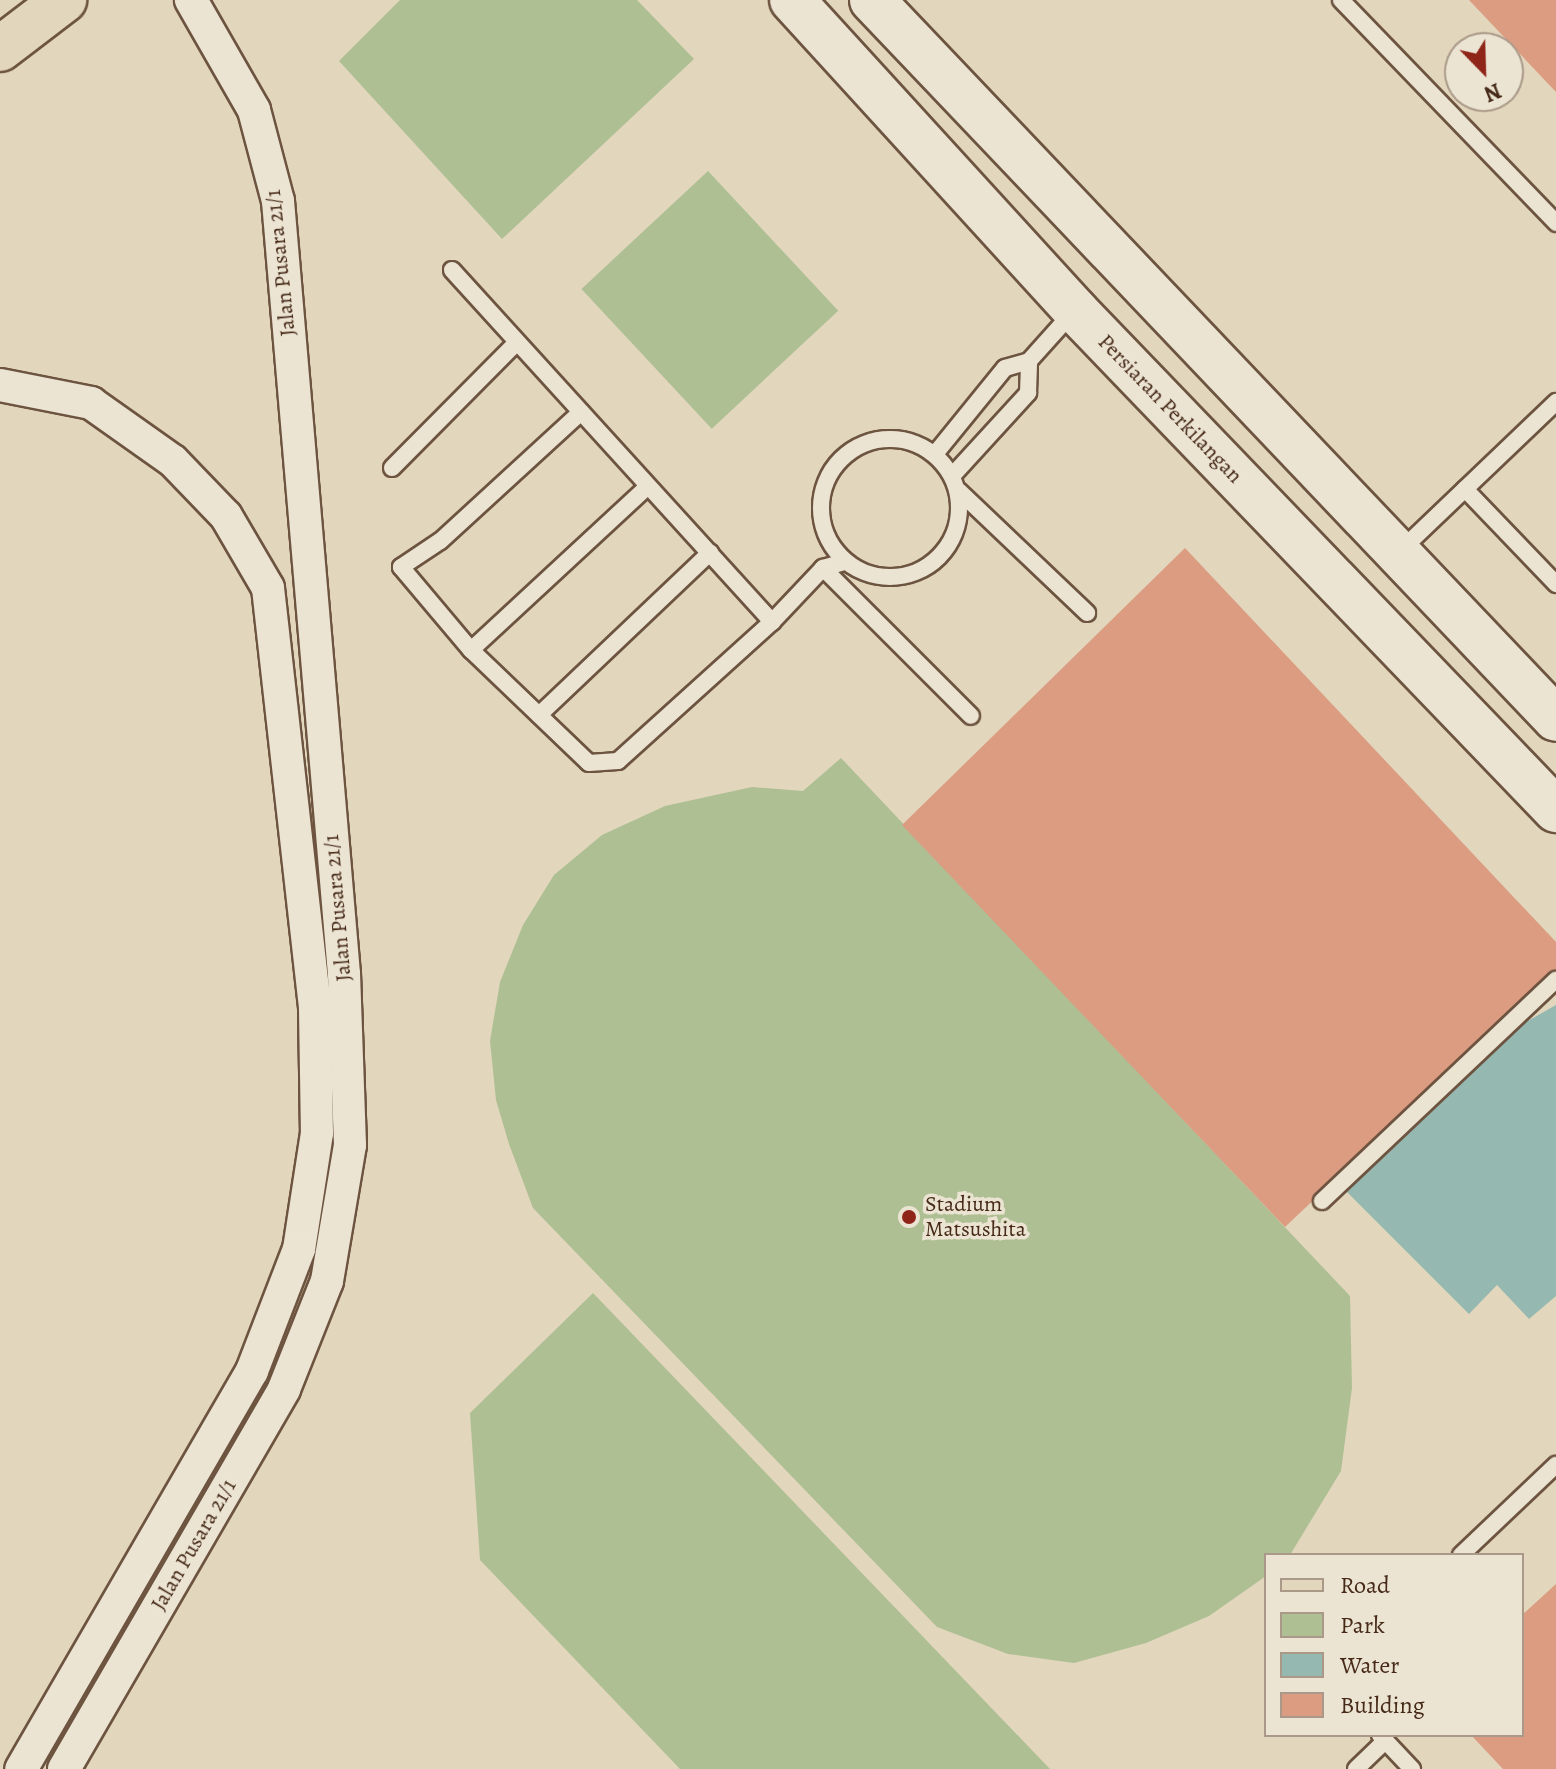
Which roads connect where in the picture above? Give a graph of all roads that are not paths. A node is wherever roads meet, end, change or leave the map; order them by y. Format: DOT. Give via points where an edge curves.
graph roads {
  1 [pos="191,0"];
  2 [pos="792,0"];
  3 [pos="872,0"];
  4 [pos="1341,0"];
  5 [pos="57,6"];
  6 [pos="0,49"];
  7 [pos="1556,223"];
  8 [pos="1122,264"];
  9 [pos="452,270"];
  10 [pos="1075,310"];
  11 [pos="517,342"];
  12 [pos="1029,361"];
  13 [pos="0,385"];
  14 [pos="1556,402"];
  15 [pos="581,412"];
  16 [pos="935,454"];
  17 [pos="392,468"];
  18 [pos="956,484"];
  19 [pos="648,486"];
  20 [pos="1465,489"];
  21 [pos="710,553"];
  22 [pos="1397,554"];
  23 [pos="844,562"];
  24 [pos="823,568"];
  25 [pos="1556,584"];
  26 [pos="1087,613"];
  27 [pos="772,622"];
  28 [pos="471,650"];
  29 [pos="539,715"];
  30 [pos="971,716"];
  31 [pos="1556,719"];
  32 [pos="1556,810"];
  33 [pos="1556,980"];
  34 [pos="1322,1201"];
  35 [pos="1556,1465"];
  36 [pos="1463,1553"];
  37 [pos="1382,1738"];
  38 [pos="21,1769"];
  39 [pos="64,1769"];
  40 [pos="1356,1769"];
  41 [pos="1412,1769"];
  1 -- 39 [label="street, Jalan Pusara 21/1" via="254,110 278,201 344,974 350,1145 327,1281 284,1389"];
  2 -- 10 [label="main road, Persiaran Perkilangan"];
  3 -- 8 [label="main road"];
  4 -- 7 [label="lane"];
  5 -- 6 [label="main road"];
  8 -- 10 [label="main road"];
  8 -- 22 [label="main road"];
  9 -- 11 [label="lane"];
  10 -- 12 [label="lane"];
  10 -- 32 [label="main road, Persiaran Perkilangan"];
  11 -- 15 [label="lane"];
  11 -- 17 [label="lane"];
  12 -- 16 [label="lane" via="1005,368"];
  12 -- 18 [label="lane" via="1028,393"];
  13 -- 38 [label="street, Jalan Pusara 21/1" via="91,403 173,461 226,516 268,588 315,1009 317,1133 299,1249 252,1371"];
  14 -- 20 [label="lane"];
  15 -- 19 [label="lane"];
  15 -- 28 [label="lane" via="440,541 401,567"];
  16 -- 18 [label="lane"];
  16 -- 23 [label="lane" via="895,438 853,448 824,482 821,525"];
  18 -- 23 [label="lane" via="956,535 927,569 885,579"];
  18 -- 26 [label="lane"];
  19 -- 21 [label="lane"];
  19 -- 28 [label="lane"];
  20 -- 22 [label="lane"];
  20 -- 25 [label="lane"];
  21 -- 27 [label="lane"];
  21 -- 29 [label="lane"];
  22 -- 31 [label="main road"];
  23 -- 24 [label="lane"];
  24 -- 27 [label="lane"];
  24 -- 30 [label="lane"];
  27 -- 29 [label="lane" via="618,761 589,763"];
  28 -- 29 [label="lane"];
  33 -- 34 [label="lane"];
  35 -- 36 [label="lane"];
  37 -- 40 [label="lane"];
  37 -- 41 [label="lane"];
}
